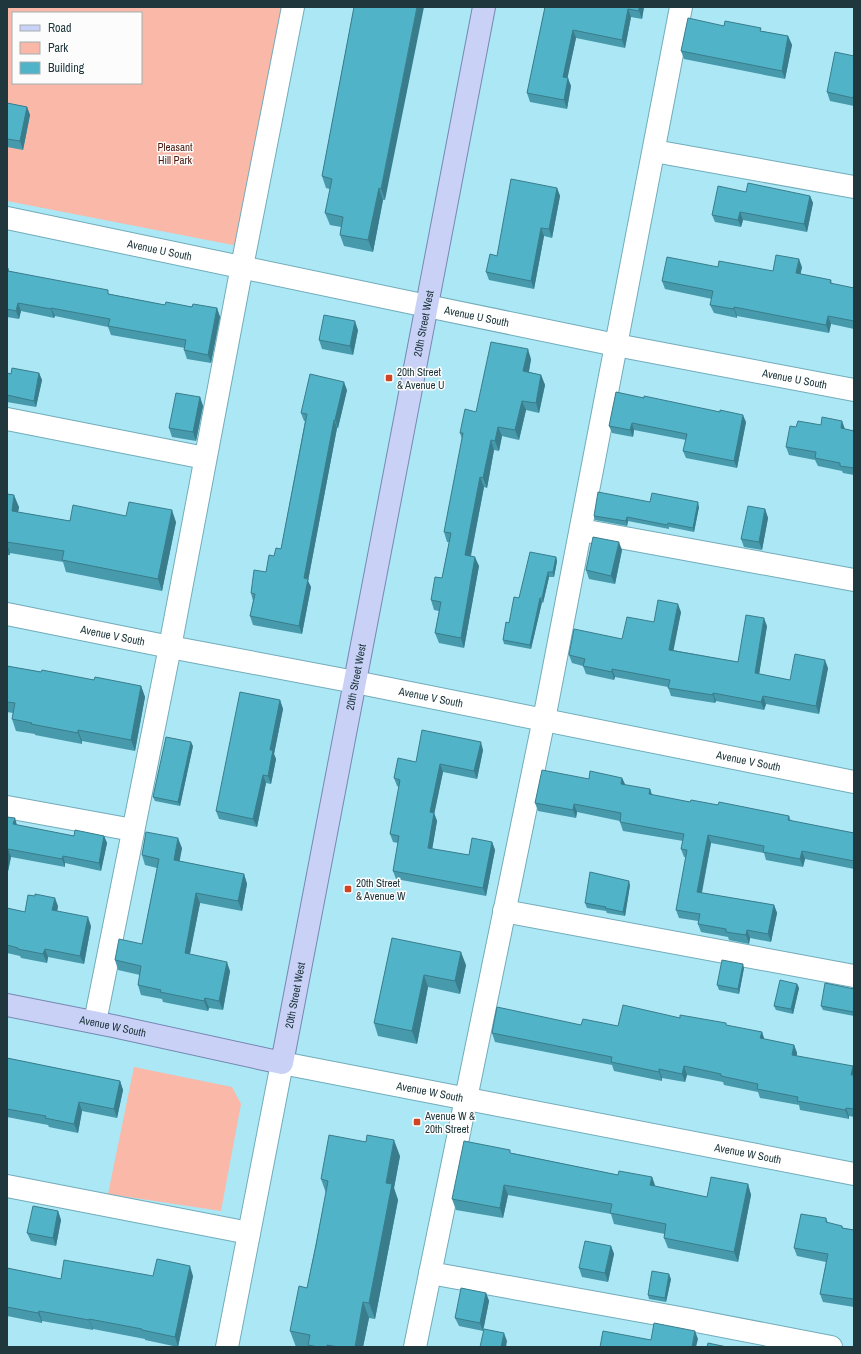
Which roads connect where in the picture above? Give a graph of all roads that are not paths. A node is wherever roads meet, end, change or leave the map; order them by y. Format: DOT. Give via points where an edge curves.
graph roads {
  1 [pos="293,7"];
  2 [pos="484,7"];
  3 [pos="681,7"];
  4 [pos="654,151"];
  5 [pos="854,188"];
  6 [pos="7,218"];
  7 [pos="242,267"];
  8 [pos="427,306"];
  9 [pos="616,345"];
  10 [pos="854,390"];
  11 [pos="7,419"];
  12 [pos="205,458"];
  13 [pos="581,530"];
  14 [pos="854,580"];
  15 [pos="7,614"];
  16 [pos="170,647"];
  17 [pos="355,682"];
  18 [pos="544,720"];
  19 [pos="854,782"];
  20 [pos="7,807"];
  21 [pos="133,830"];
  22 [pos="504,911"];
  23 [pos="854,976"];
  24 [pos="7,1005"];
  25 [pos="95,1022"];
  26 [pos="282,1063"];
  27 [pos="466,1098"];
  28 [pos="854,1174"];
  29 [pos="7,1186"];
  30 [pos="249,1233"];
  31 [pos="430,1273"];
  32 [pos="227,1347"];
  33 [pos="415,1347"];
  34 [pos="831,1347"];
  1 -- 7 [label="street"];
  2 -- 8 [label="main road, 20th Street West"];
  3 -- 4 [label="street"];
  4 -- 5 [label="street"];
  4 -- 9 [label="street"];
  6 -- 7 [label="street, Avenue U South"];
  7 -- 8 [label="street, Avenue U South"];
  7 -- 12 [label="street"];
  8 -- 9 [label="street, Avenue U South"];
  8 -- 17 [label="main road, 20th Street West"];
  9 -- 10 [label="street, Avenue U South"];
  9 -- 13 [label="street"];
  11 -- 12 [label="street"];
  12 -- 16 [label="street"];
  13 -- 14 [label="street"];
  13 -- 18 [label="street"];
  15 -- 16 [label="street, Avenue V South"];
  16 -- 17 [label="street, Avenue V South"];
  16 -- 21 [label="street"];
  17 -- 18 [label="street, Avenue V South"];
  17 -- 26 [label="main road, 20th Street West"];
  18 -- 19 [label="street, Avenue V South"];
  18 -- 22 [label="street"];
  20 -- 21 [label="street"];
  21 -- 25 [label="street"];
  22 -- 23 [label="street"];
  22 -- 27 [label="street"];
  24 -- 25 [label="main road, Avenue W South"];
  25 -- 26 [label="main road, Avenue W South"];
  26 -- 27 [label="street, Avenue W South"];
  26 -- 30 [label="street, 20th Street West"];
  27 -- 28 [label="street, Avenue W South"];
  27 -- 31 [label="street"];
  29 -- 30 [label="street"];
  30 -- 32 [label="street, 20th Street West"];
  31 -- 33 [label="street"];
  31 -- 34 [label="street"];
}
